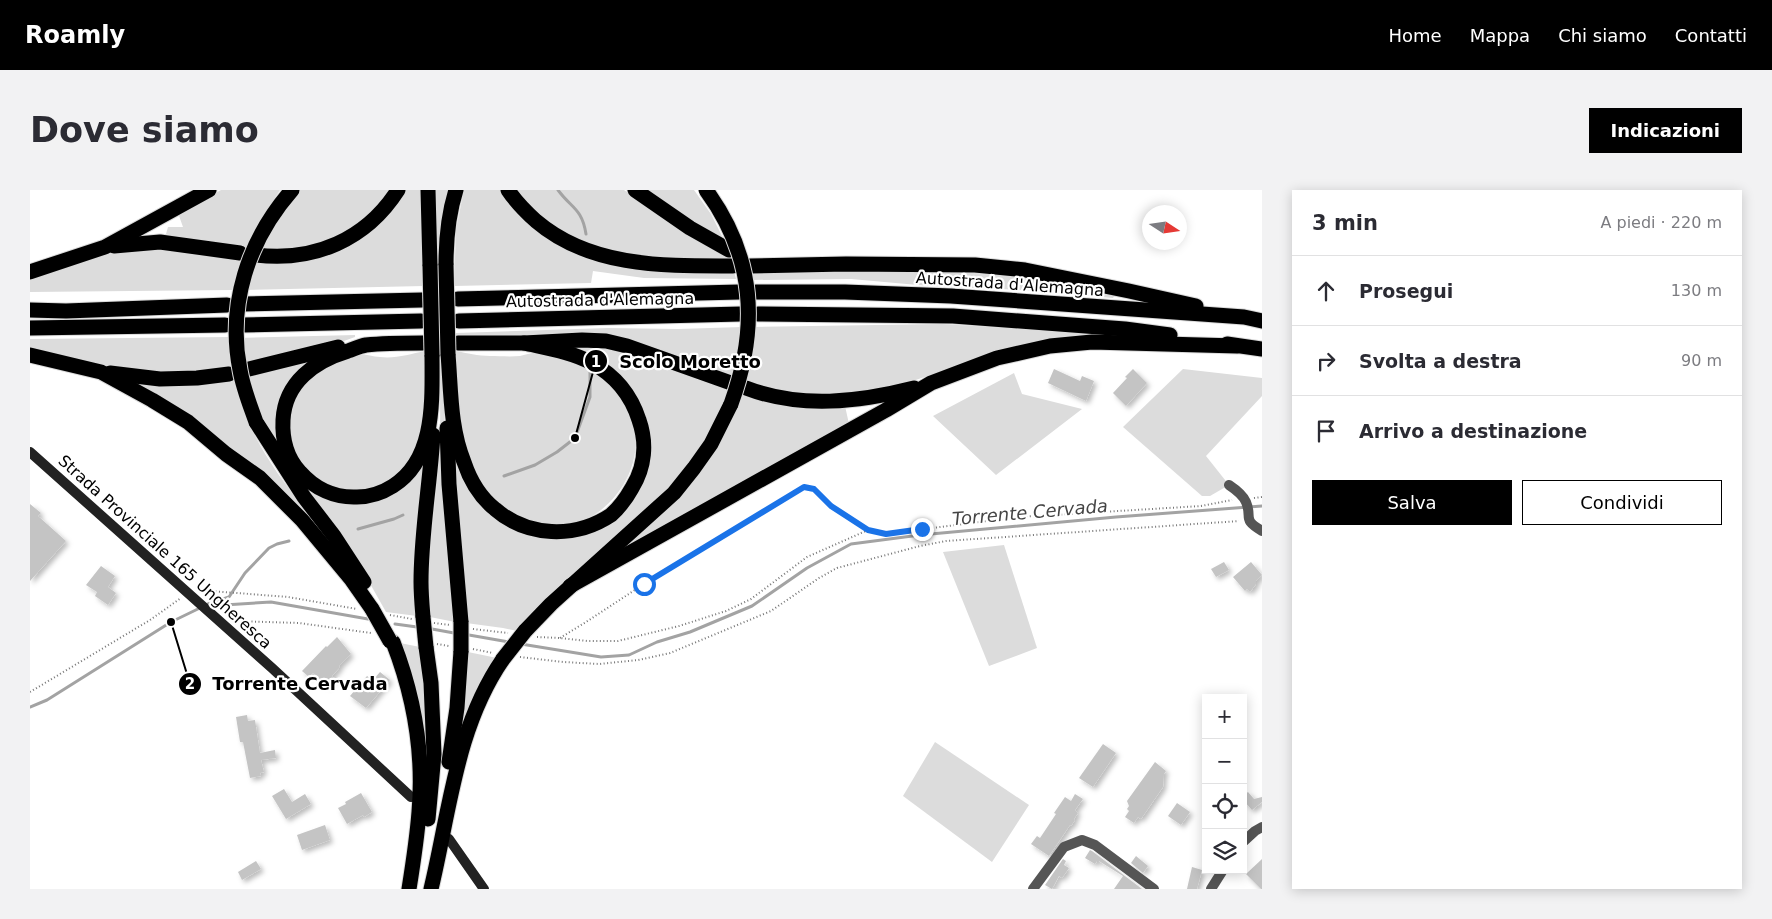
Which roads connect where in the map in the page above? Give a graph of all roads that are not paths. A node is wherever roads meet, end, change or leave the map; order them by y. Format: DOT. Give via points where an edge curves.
graph roads {
  1 [pos="209,190"];
  2 [pos="292,190"];
  3 [pos="398,190"];
  4 [pos="428,190"];
  5 [pos="456,190"];
  6 [pos="508,190"];
  7 [pos="635,190"];
  8 [pos="706,190"];
  9 [pos="105,247"];
  10 [pos="729,250"];
  11 [pos="240,253"];
  12 [pos="256,255"];
  13 [pos="748,260"];
  14 [pos="733,266"];
  15 [pos="30,272"];
  16 [pos="739,292"];
  17 [pos="756,292"];
  18 [pos="458,299"];
  19 [pos="422,300"];
  20 [pos="226,304"];
  21 [pos="243,304"];
  22 [pos="30,310"];
  23 [pos="741,314"];
  24 [pos="758,314"];
  25 [pos="1244,317"];
  26 [pos="421,321"];
  27 [pos="459,321"];
  28 [pos="1262,321"];
  29 [pos="242,325"];
  30 [pos="225,326"];
  31 [pos="30,328"];
  32 [pos="524,343"];
  33 [pos="364,345"];
  34 [pos="1237,346"];
  35 [pos="453,349"];
  36 [pos="1262,349"];
  37 [pos="30,355"];
  38 [pos="429,355"];
  39 [pos="245,370"];
  40 [pos="101,372"];
  41 [pos="229,374"];
  42 [pos="731,383"];
  43 [pos="931,383"];
  44 [pos="746,388"];
  45 [pos="30,452"];
  46 [pos="1229,485"];
  47 [pos="1262,531"];
  48 [pos="570,586"];
  49 [pos="376,611"];
  50 [pos="411,797"];
  51 [pos="1262,827"];
  52 [pos="1247,838"];
  53 [pos="449,839"];
  54 [pos="1220,874"];
  55 [pos="410,889"];
  56 [pos="415,889"];
  57 [pos="427,889"];
  58 [pos="431,889"];
  59 [pos="484,889"];
  60 [pos="1033,889"];
  61 [pos="1154,889"];
  62 [pos="1211,889"];
  1 -- 9 [label="highway"];
  2 -- 49 [label="highway, bridge" via="263,230 240,285 236,316 240,370 256,422 360,574"];
  3 -- 12 [label="highway" via="376,218 338,244 318,252 289,256"];
  4 -- 38 [label="highway, bridge"];
  5 -- 35 [label="highway, bridge" via="446,236"];
  6 -- 14 [label="highway" via="548,231 594,253 646,264"];
  7 -- 10 [label="highway"];
  8 -- 48 [label="highway, bridge" via="719,207 732,234 742,262 746,288 747,351 732,404 711,444 674,492"];
  9 -- 11 [label="highway" via="160,242"];
  9 -- 15 [label="highway"];
  13 -- 25 [label="highway" via="785,264 975,265 1025,270"];
  16 -- 18 [label="highway, Autostrada d'Alemagna"];
  17 -- 25 [label="highway, Autostrada d'Alemagna" via="952,296"];
  19 -- 21 [label="highway"];
  20 -- 22 [label="highway"];
  23 -- 27 [label="highway, Autostrada d'Alemagna"];
  24 -- 34 [label="highway" via="1020,320 1124,329"];
  25 -- 28 [label="highway, Autostrada d'Alemagna"];
  26 -- 29 [label="highway"];
  30 -- 31 [label="highway"];
  32 -- 35 [label="highway"];
  32 -- 35 [label="highway" via="577,356 609,374 627,392 643,432 644,455 638,478 626,498 612,514 571,531 549,532 514,523 481,495 463,462 452,418"];
  32 -- 42 [label="highway" via="606,341"];
  33 -- 38 [label="highway"];
  33 -- 38 [label="highway" via="314,365 299,379 285,405 282,425 288,454 299,471 313,485 331,494 351,498 376,494 399,483 423,450 429,429"];
  33 -- 39 [label="highway" via="336,347"];
  34 -- 36 [label="highway"];
  34 -- 43 [label="highway" via="1092,342 1050,346 997,358"];
  35 -- 57 [label="highway, bridge" via="447,420 461,649 458,708"];
  37 -- 40 [label="highway"];
  38 -- 56 [label="highway, bridge" via="434,404 421,583 423,619 429,645 434,754 432,787"];
  40 -- 41 [label="highway" via="160,379"];
  40 -- 49 [label="highway" via="188,422 260,478 302,520"];
  43 -- 44 [label="highway" via="874,397 814,402"];
  43 -- 48 [label="highway"];
  45 -- 50 [label="main road, Strada Provinciale 165 Ungheresca"];
  46 -- 47 [label="street" via="1245,500 1252,526"];
  48 -- 58 [label="highway, bridge" via="519,633 485,688 460,752"];
  49 -- 55 [label="highway, bridge" via="401,663 414,714 419,754 419,812"];
  51 -- 52 [label="street"];
  53 -- 59 [label="main road"];
  54 -- 62 [label="street"];
  60 -- 61 [label="street" via="1064,847 1082,840 1095,845"];
}
